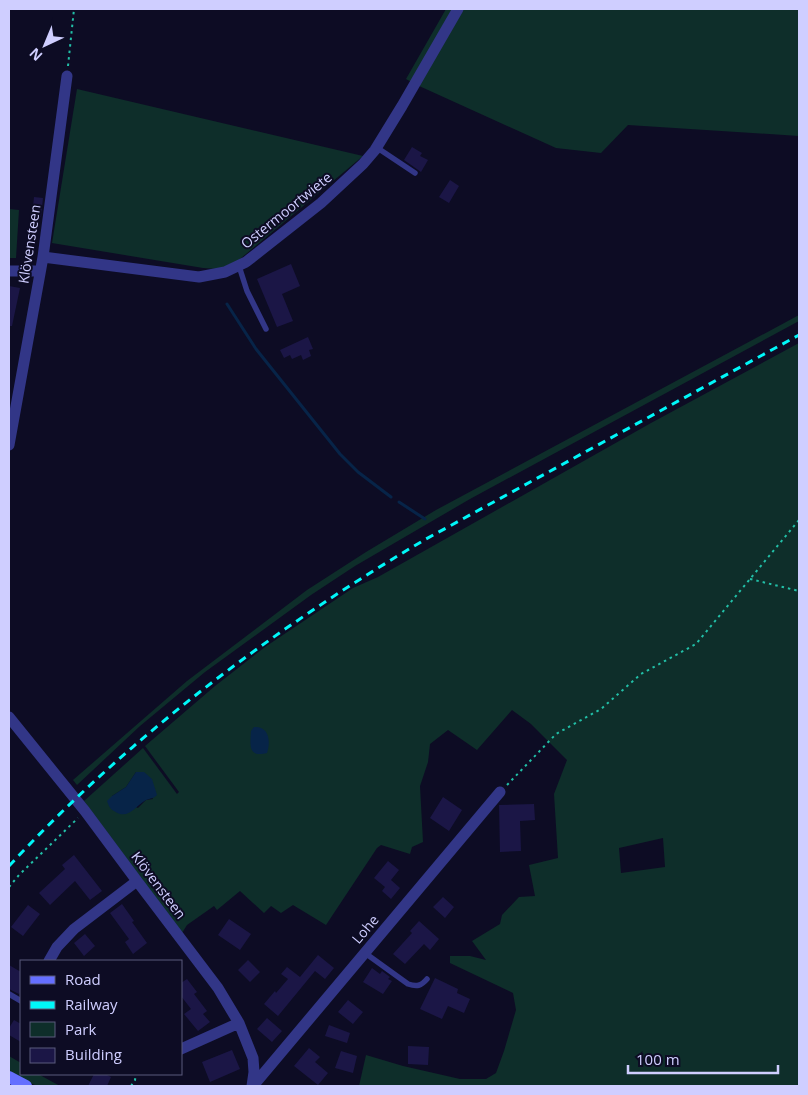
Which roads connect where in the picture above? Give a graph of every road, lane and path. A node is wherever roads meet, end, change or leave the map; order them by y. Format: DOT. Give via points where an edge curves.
graph roads {
  1 [pos="74,9"];
  2 [pos="458,9"];
  3 [pos="67,76"];
  4 [pos="376,147"];
  5 [pos="415,173"];
  6 [pos="43,257"];
  7 [pos="239,266"];
  8 [pos="9,271"];
  9 [pos="40,272"];
  10 [pos="266,330"];
  11 [pos="9,445"];
  12 [pos="799,520"];
  13 [pos="750,579"];
  14 [pos="799,591"];
  15 [pos="9,718"];
  16 [pos="500,792"];
  17 [pos="85,811"];
  18 [pos="137,881"];
  19 [pos="9,887"];
  20 [pos="365,953"];
  21 [pos="50,960"];
  22 [pos="427,979"];
  23 [pos="9,994"];
  24 [pos="20,1000"];
  25 [pos="239,1023"];
  26 [pos="182,1049"];
  27 [pos="9,1077"];
  28 [pos="26,1086"];
  29 [pos="253,1086"];
  1 -- 3 [label="path"];
  2 -- 4 [label="street, Ostermoortwiete"];
  3 -- 6 [label="street, Klövensteen"];
  4 -- 5 [label="lane"];
  4 -- 7 [label="street, Ostermoortwiete" via="363,164 321,203"];
  6 -- 7 [label="street, Ostermoortwiete" via="199,277"];
  6 -- 9 [label="street, Klövensteen"];
  7 -- 10 [label="lane"];
  8 -- 9 [label="street"];
  9 -- 11 [label="street, Klövensteen"];
  12 -- 13 [label="path"];
  13 -- 14 [label="path"];
  13 -- 16 [label="path" via="696,644 641,674 601,709 556,734"];
  15 -- 17 [label="street, Klövensteen"];
  16 -- 20 [label="street, Lohe"];
  17 -- 18 [label="street, Klövensteen"];
  17 -- 19 [label="path"];
  18 -- 21 [label="street" via="74,929"];
  18 -- 25 [label="street, Klövensteen" via="218,988"];
  20 -- 22 [label="lane" via="408,984 421,985"];
  20 -- 29 [label="street, Lohe"];
  23 -- 24 [label="lane"];
  25 -- 26 [label="street"];
  25 -- 29 [label="street, Klövensteen" via="253,1058"];
  27 -- 28 [label="main road"];
}
